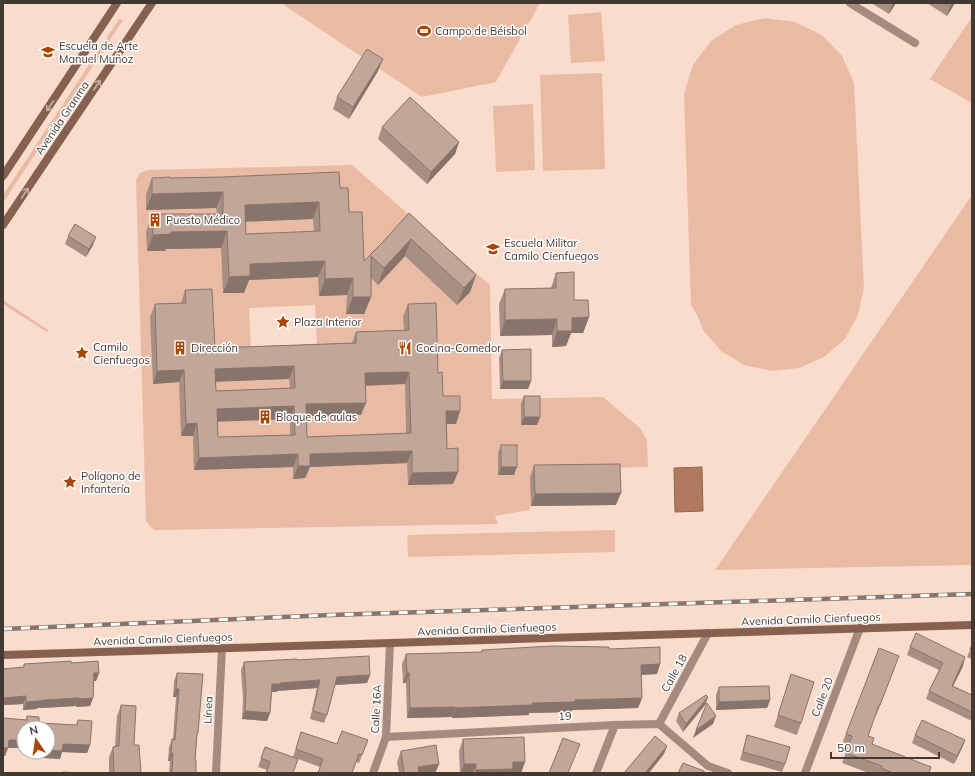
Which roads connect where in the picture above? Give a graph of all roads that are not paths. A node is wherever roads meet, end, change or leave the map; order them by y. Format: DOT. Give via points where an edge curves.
graph roads {
  1 [pos="117,3"];
  2 [pos="152,3"];
  3 [pos="850,3"];
  4 [pos="859,5"];
  5 [pos="915,43"];
  6 [pos="3,176"];
  7 [pos="3,225"];
  8 [pos="972,625"];
  9 [pos="860,628"];
  10 [pos="708,633"];
  11 [pos="390,643"];
  12 [pos="222,648"];
  13 [pos="3,655"];
  14 [pos="659,724"];
  15 [pos="615,725"];
  16 [pos="386,737"];
  17 [pos="216,773"];
  18 [pos="373,773"];
  19 [pos="596,773"];
  20 [pos="728,773"];
  21 [pos="805,773"];
  1 -- 6 [label="street, Avenida Granma, one-way"];
  7 -- 2 [label="street, Avenida Granma, one-way"];
  3 -- 4 [label="street"];
  4 -- 5 [label="street"];
  8 -- 9 [label="street, Avenida Camilo Cienfuegos"];
  9 -- 10 [label="street, Avenida Camilo Cienfuegos"];
  9 -- 21 [label="street, Calle 20"];
  10 -- 11 [label="street, Avenida Camilo Cienfuegos"];
  10 -- 14 [label="street, Calle 18"];
  11 -- 12 [label="street, Avenida Camilo Cienfuegos"];
  11 -- 16 [label="street, Calle 16A"];
  12 -- 13 [label="street, Avenida Camilo Cienfuegos"];
  12 -- 17 [label="street, Línea"];
  14 -- 15 [label="street, 19"];
  14 -- 20 [label="street" via="708,766"];
  15 -- 16 [label="street, 19"];
  15 -- 19 [label="street"];
  16 -- 18 [label="street, Calle 16A"];
}
